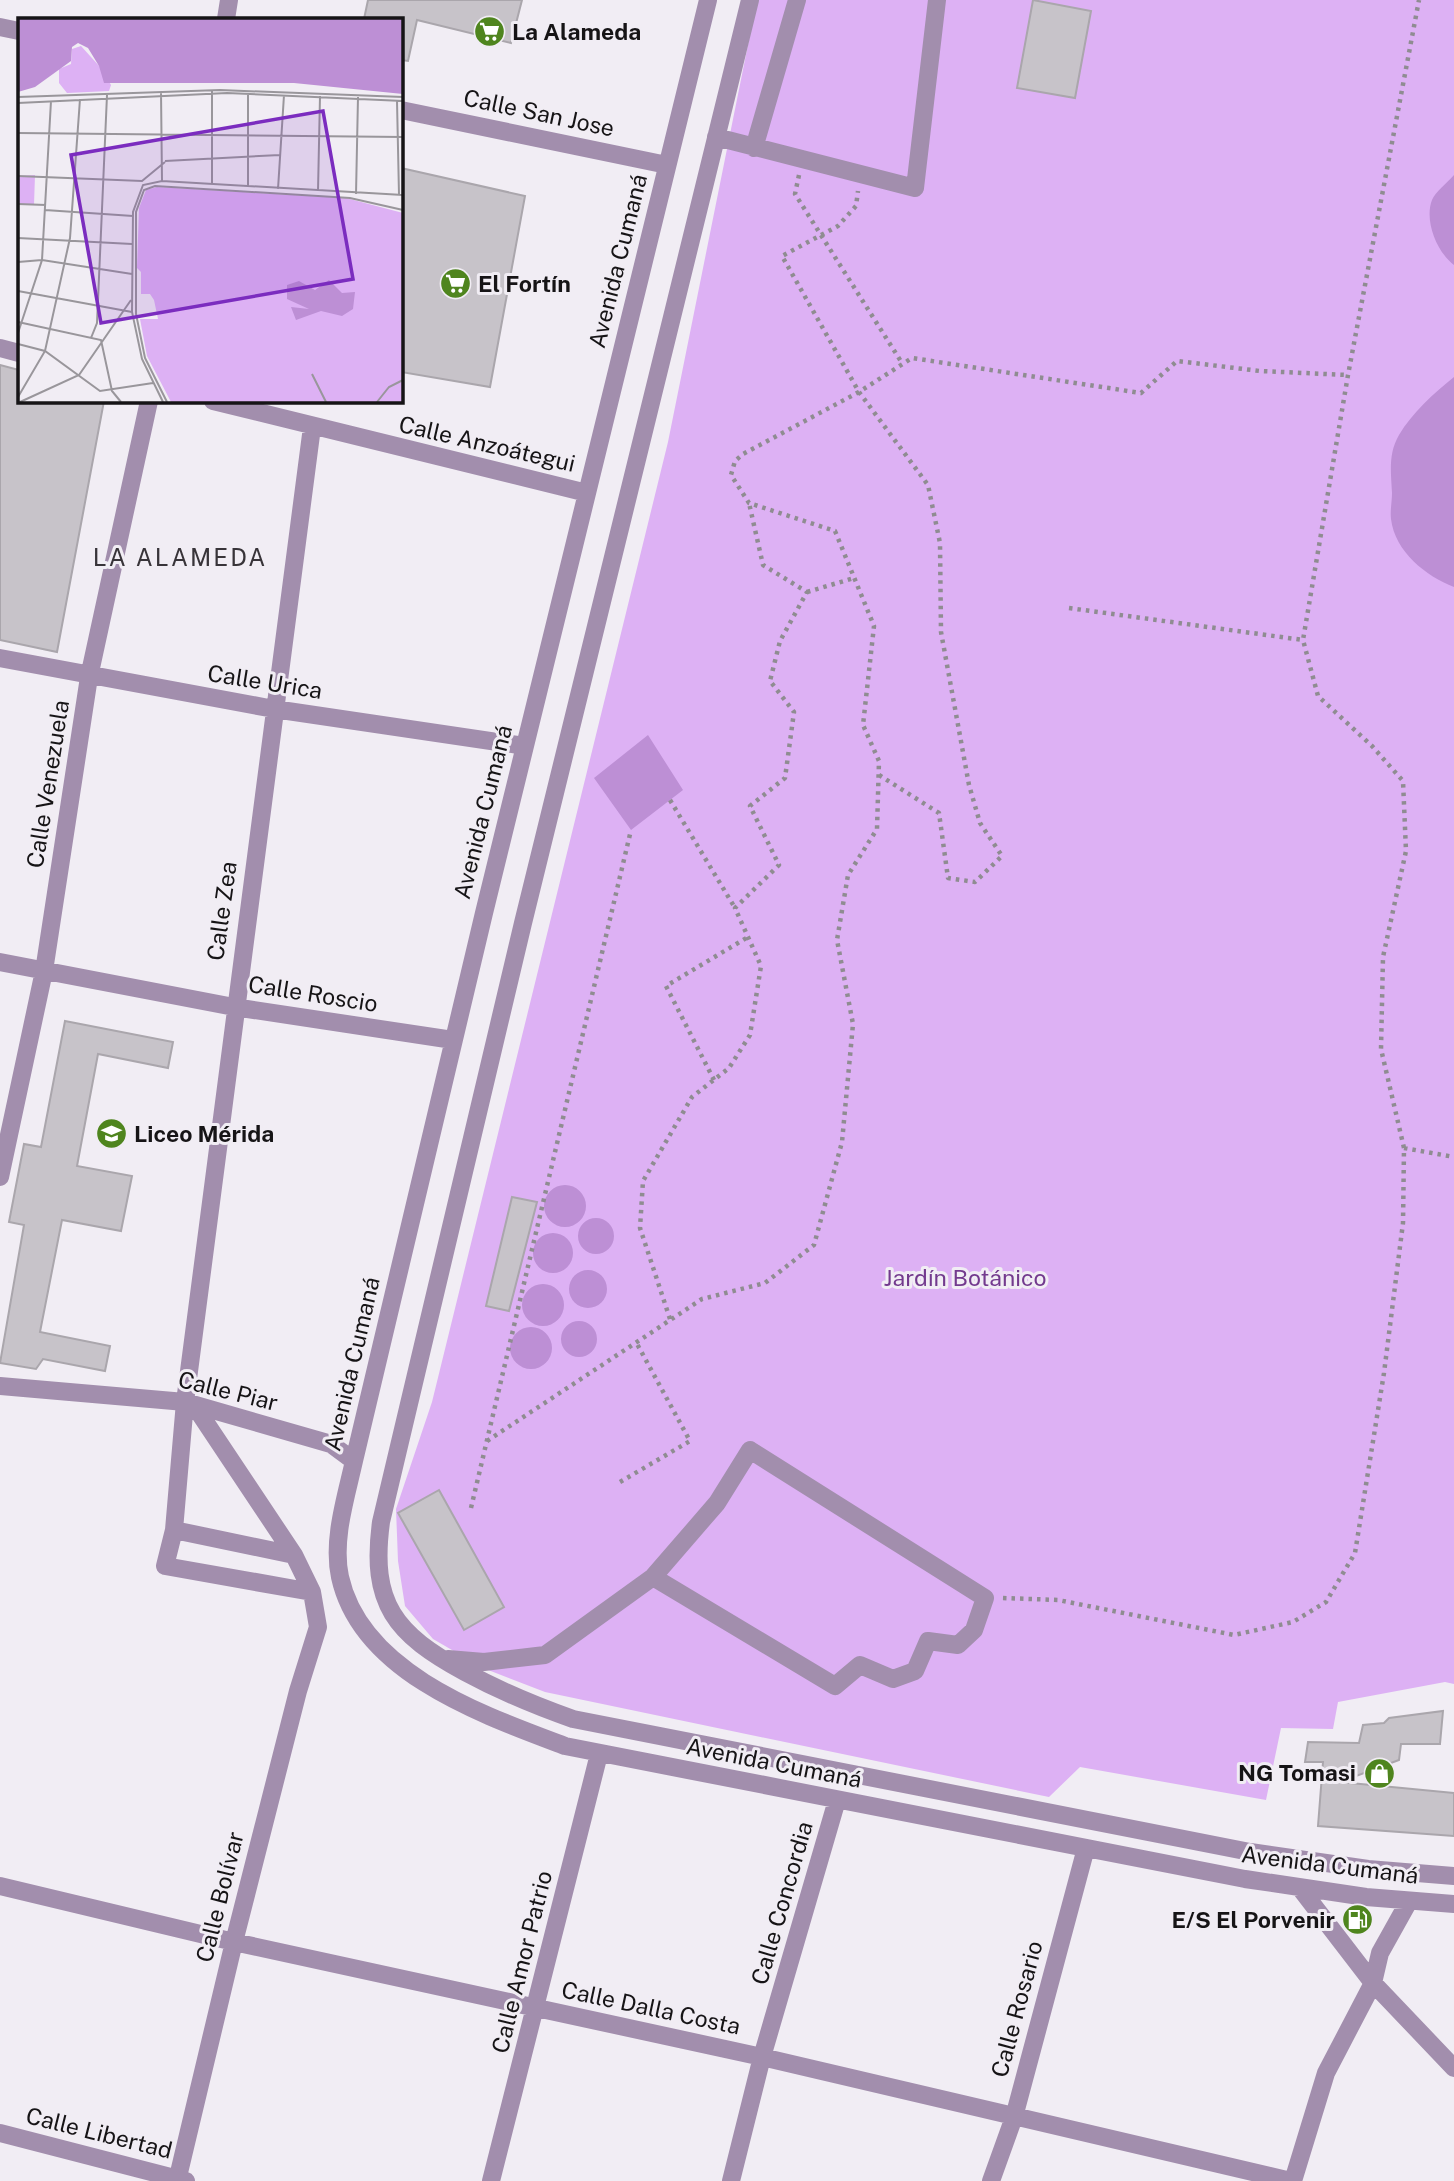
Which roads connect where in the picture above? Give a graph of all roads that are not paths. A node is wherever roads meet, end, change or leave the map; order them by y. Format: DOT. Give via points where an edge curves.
graph roads {
  1 [pos="229,0"];
  2 [pos="708,0"];
  3 [pos="750,0"];
  4 [pos="797,0"];
  5 [pos="937,0"];
  6 [pos="226,18"];
  7 [pos="0,27"];
  8 [pos="18,31"];
  9 [pos="402,110"];
  10 [pos="716,137"];
  11 [pos="754,148"];
  12 [pos="667,165"];
  13 [pos="0,348"];
  14 [pos="18,353"];
  15 [pos="149,402"];
  16 [pos="217,402"];
  17 [pos="312,427"];
  18 [pos="587,493"];
  19 [pos="0,658"];
  20 [pos="89,677"];
  21 [pos="274,709"];
  22 [pos="524,746"];
  23 [pos="0,962"];
  24 [pos="44,971"];
  25 [pos="234,1007"];
  26 [pos="453,1040"];
  27 [pos="0,1177"];
  28 [pos="0,1386"];
  29 [pos="189,1404"];
  30 [pos="354,1461"];
  31 [pos="174,1530"];
  32 [pos="294,1555"];
  33 [pos="653,1577"];
  34 [pos="312,1592"];
  35 [pos="441,1659"];
  36 [pos="599,1754"];
  37 [pos="837,1800"];
  38 [pos="1086,1848"];
  39 [pos="1454,1876"];
  40 [pos="0,1886"];
  41 [pos="1300,1888"];
  42 [pos="1409,1901"];
  43 [pos="1454,1904"];
  44 [pos="234,1942"];
  45 [pos="1373,1983"];
  46 [pos="535,2007"];
  47 [pos="762,2057"];
  48 [pos="1454,2068"];
  49 [pos="1014,2117"];
  50 [pos="0,2133"];
  51 [pos="180,2180"];
  52 [pos="491,2181"];
  53 [pos="731,2181"];
  54 [pos="991,2181"];
  55 [pos="1292,2181"];
  1 -- 6 [label="street"];
  2 -- 12 [label="street, Avenida Cumaná"];
  3 -- 10 [label="street, Avenida Cumaná"];
  4 -- 11 [label="street"];
  5 -- 11 [label="street" via="915,188"];
  7 -- 8 [label="street"];
  9 -- 12 [label="street, Calle San Jose"];
  10 -- 11 [label="street"];
  10 -- 35 [label="street, Avenida Cumaná" via="381,1522 377,1566 387,1602 408,1635"];
  12 -- 18 [label="street, Avenida Cumaná"];
  13 -- 14 [label="street"];
  15 -- 20 [label="street, Calle Venezuela"];
  16 -- 17 [label="street, Calle Anzoátegui"];
  17 -- 18 [label="street, Calle Anzoátegui"];
  17 -- 21 [label="street, Calle Zea"];
  18 -- 22 [label="street, Avenida Cumaná"];
  19 -- 20 [label="street, Calle Urica"];
  20 -- 21 [label="street, Calle Urica"];
  20 -- 24 [label="street, Calle Venezuela"];
  21 -- 22 [label="street, Calle Urica"];
  21 -- 25 [label="street, Calle Zea"];
  22 -- 26 [label="street, Avenida Cumaná"];
  23 -- 24 [label="street, Calle Roscio"];
  24 -- 25 [label="street, Calle Roscio"];
  24 -- 27 [label="street, Calle Venezuela"];
  25 -- 26 [label="street, Calle Roscio"];
  25 -- 29 [label="street, Calle Zea"];
  26 -- 30 [label="street, Avenida Cumaná"];
  28 -- 29 [label="street, Calle Piar"];
  29 -- 30 [label="street, Calle Piar" via="331,1444"];
  29 -- 31 [label="street, Calle Zea"];
  29 -- 32 [label="street"];
  30 -- 36 [label="street, Avenida Cumaná" via="338,1559 346,1598 366,1635 404,1668 455,1698 535,1735"];
  31 -- 32 [label="street"];
  31 -- 34 [label="street, Calle Zea" via="164,1566"];
  32 -- 34 [label="street"];
  33 -- 33 [label="street" via="835,1686 860,1665 893,1679 915,1671 928,1641 958,1645 975,1630 985,1598 750,1450 717,1503"];
  33 -- 35 [label="street" via="545,1655 484,1662"];
  34 -- 44 [label="street, Calle Bolívar" via="318,1627"];
  35 -- 39 [label="street, Avenida Cumaná" via="510,1695 605,1727 1250,1852"];
  36 -- 37 [label="street, Avenida Cumaná"];
  36 -- 46 [label="street, Calle Amor Patrio"];
  37 -- 38 [label="street, Avenida Cumaná"];
  37 -- 47 [label="street, Calle Concordia"];
  38 -- 41 [label="street, Avenida Cumaná"];
  38 -- 49 [label="street, Calle Rosario"];
  40 -- 44 [label="street, Calle Dalla Costa"];
  41 -- 42 [label="street, Avenida Cumaná"];
  41 -- 45 [label="street"];
  42 -- 43 [label="street, Avenida Cumaná"];
  42 -- 45 [label="street" via="1380,1953"];
  44 -- 46 [label="street, Calle Dalla Costa"];
  44 -- 51 [label="street, Calle Bolívar"];
  45 -- 48 [label="street"];
  45 -- 55 [label="street" via="1326,2073"];
  46 -- 47 [label="street, Calle Dalla Costa"];
  46 -- 52 [label="street, Calle Amor Patrio"];
  47 -- 49 [label="street, Calle Dalla Costa"];
  47 -- 53 [label="street, Calle Concordia"];
  49 -- 54 [label="street, Calle Rosario"];
  49 -- 55 [label="street, Calle Dalla Costa"];
  50 -- 51 [label="street, Calle Libertad"];
}
